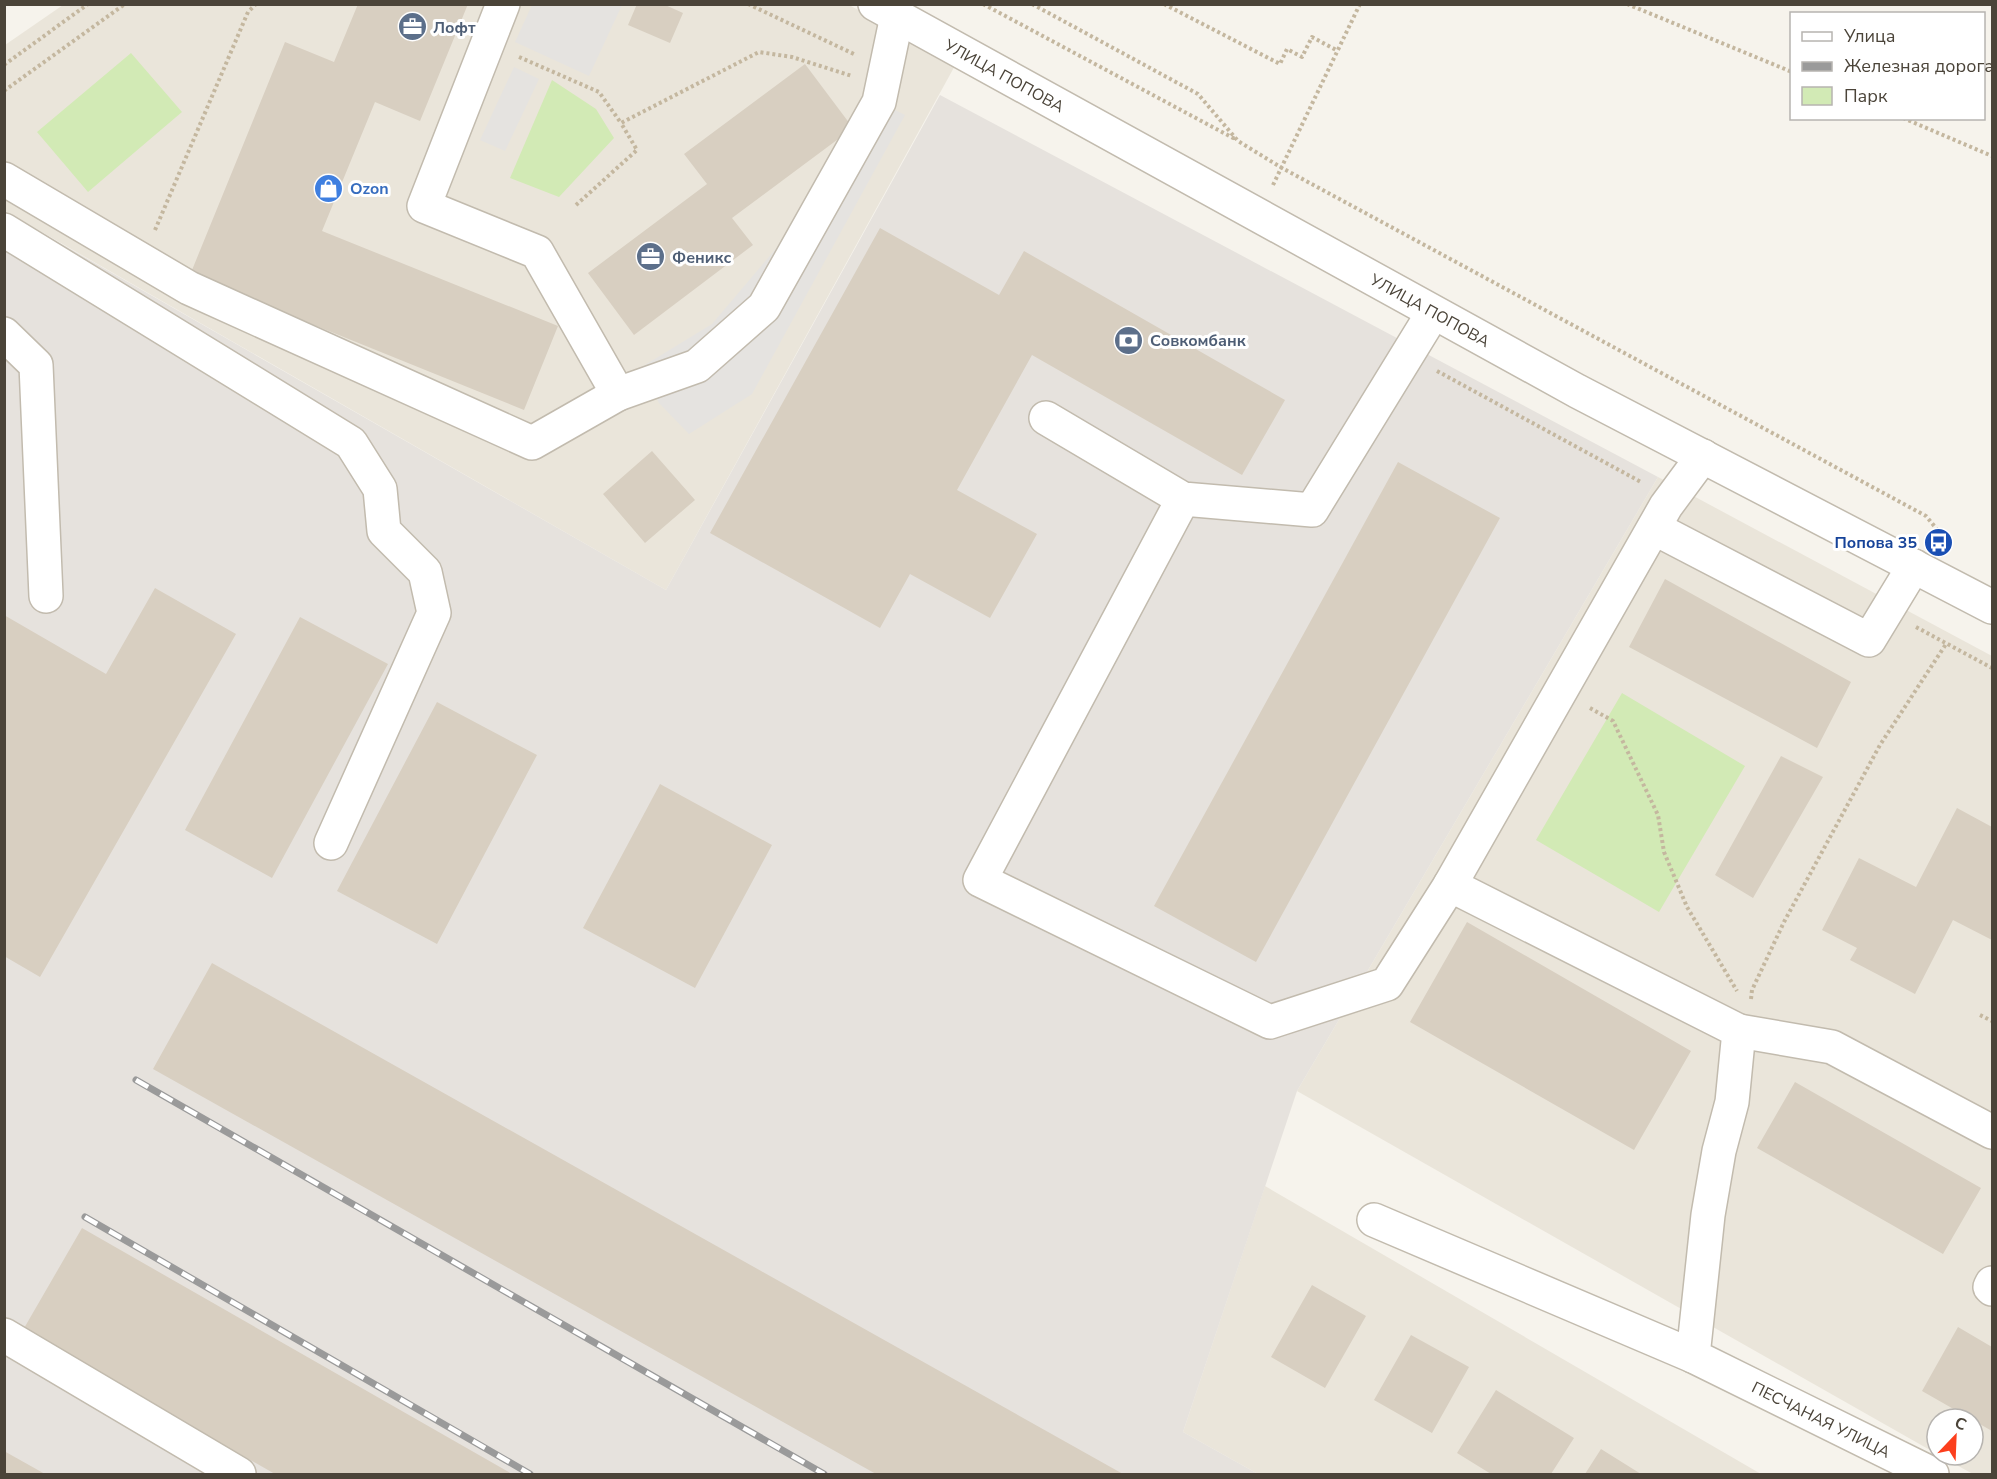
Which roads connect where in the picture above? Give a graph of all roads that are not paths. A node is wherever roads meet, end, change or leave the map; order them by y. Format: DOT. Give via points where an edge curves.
graph roads {
  1 [pos="504,4"];
  2 [pos="886,10"];
  3 [pos="4,179"];
  4 [pos="4,230"];
  5 [pos="1433,313"];
  6 [pos="4,334"];
  7 [pos="618,394"];
  8 [pos="1046,418"];
  9 [pos="1702,456"];
  10 [pos="1183,499"];
  11 [pos="1654,528"];
  12 [pos="1914,566"];
  13 [pos="46,596"];
  14 [pos="1992,607"];
  15 [pos="331,843"];
  16 [pos="1450,885"];
  17 [pos="1746,1027"];
  18 [pos="1992,1132"];
  19 [pos="1374,1220"];
  20 [pos="1992,1283"];
  21 [pos="1992,1289"];
  22 [pos="4,1335"];
  23 [pos="1694,1356"];
  24 [pos="239,1474"];
  25 [pos="1932,1474"];
  1 -- 7 [label="street" via="424,206 537,252"];
  2 -- 5 [label="street, УЛИЦА ПОПОВА"];
  2 -- 7 [label="street" via="884,77 879,102 764,307 697,366"];
  3 -- 7 [label="street" via="189,288 532,443"];
  4 -- 15 [label="street" via="351,443 380,489 384,531 425,572 434,613"];
  5 -- 9 [label="street, УЛИЦА ПОПОВА"];
  5 -- 10 [label="street" via="1312,510"];
  6 -- 13 [label="street" via="36,365"];
  8 -- 10 [label="street"];
  9 -- 11 [label="street"];
  9 -- 12 [label="street, УЛИЦА ПОПОВА"];
  10 -- 16 [label="street" via="980,880 1270,1022 1387,984"];
  11 -- 12 [label="street" via="1869,640"];
  11 -- 16 [label="street"];
  12 -- 14 [label="street, УЛИЦА ПОПОВА"];
  16 -- 17 [label="street"];
  17 -- 18 [label="street" via="1832,1047"];
  17 -- 23 [label="street" via="1708,1215"];
  19 -- 23 [label="street, ПЕСЧАНАЯ УЛИЦА"];
  20 -- 21 [label="street"];
  22 -- 24 [label="street"];
  23 -- 25 [label="street, ПЕСЧАНАЯ УЛИЦА"];
}
